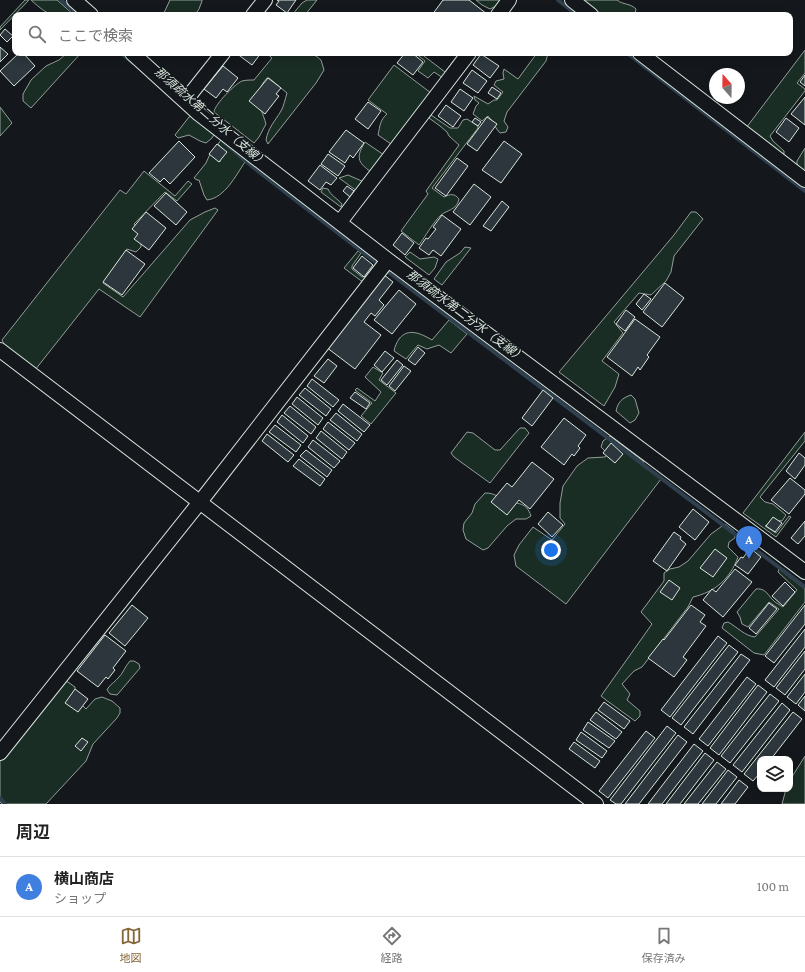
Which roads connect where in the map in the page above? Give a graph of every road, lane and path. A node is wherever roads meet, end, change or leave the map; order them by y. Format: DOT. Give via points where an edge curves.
graph roads {
  1 [pos="74,0"];
  2 [pos="265,0"];
  3 [pos="509,0"];
  4 [pos="572,0"];
  5 [pos="88,12"];
  6 [pos="255,12"];
  7 [pos="500,12"];
  8 [pos="587,12"];
  9 [pos="135,56"];
  10 [pos="221,56"];
  11 [pos="467,56"];
  12 [pos="644,56"];
  13 [pos="185,101"];
  14 [pos="805,180"];
  15 [pos="340,222"];
  16 [pos="388,260"];
  17 [pos="0,350"];
  18 [pos="200,502"];
  19 [pos="805,572"];
  20 [pos="0,753"];
  21 [pos="596,804"];
  1 -- 5 [label="street"];
  2 -- 6 [label="street"];
  3 -- 7 [label="street"];
  4 -- 8 [label="street"];
  9 -- 13 [label="street"];
  10 -- 13 [label="street"];
  11 -- 15 [label="street"];
  12 -- 14 [label="street"];
  13 -- 15 [label="street"];
  15 -- 16 [label="street"];
  16 -- 18 [label="street"];
  16 -- 19 [label="street"];
  17 -- 18 [label="street"];
  18 -- 20 [label="street"];
  18 -- 21 [label="street"];
}
